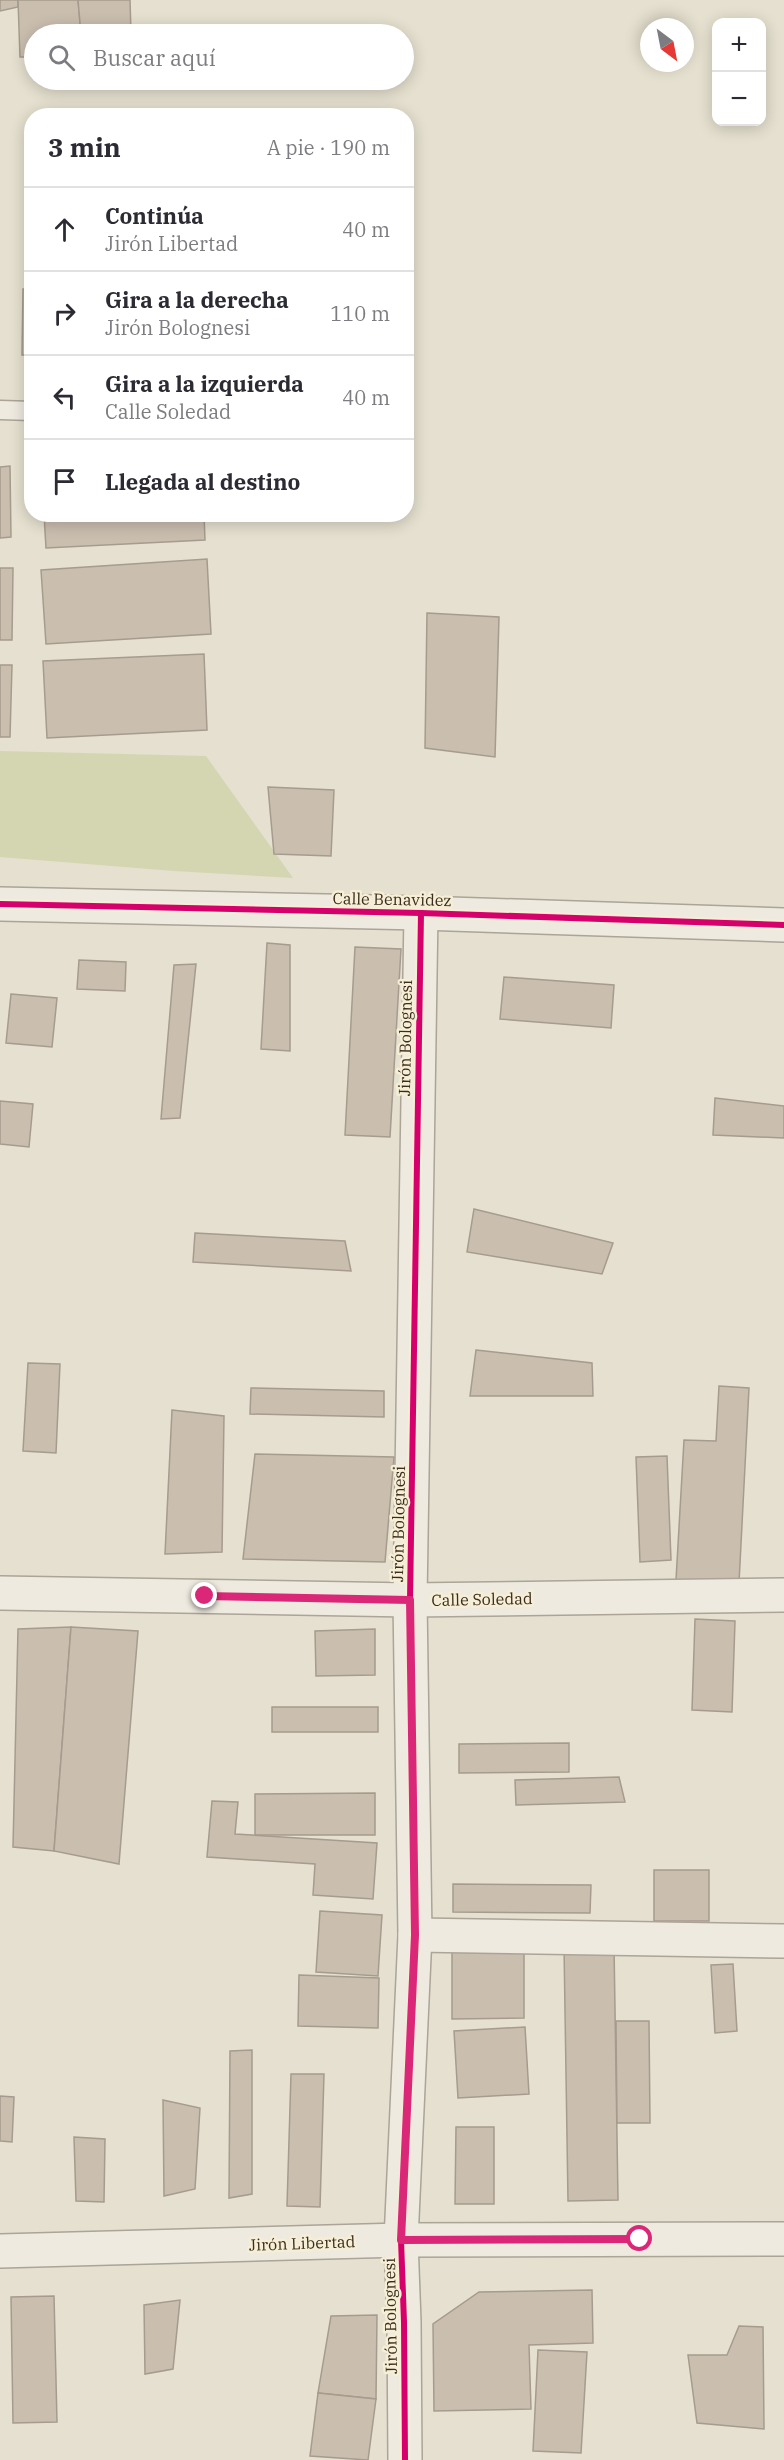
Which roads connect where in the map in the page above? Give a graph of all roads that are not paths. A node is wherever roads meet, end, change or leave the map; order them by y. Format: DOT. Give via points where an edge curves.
graph roads {
  1 [pos="0,410"];
  2 [pos="24,411"];
  3 [pos="0,904"];
  4 [pos="421,913"];
  5 [pos="784,925"];
  6 [pos="0,1593"];
  7 [pos="784,1595"];
  8 [pos="410,1600"];
  9 [pos="415,1935"];
  10 [pos="784,1941"];
  11 [pos="784,2239"];
  12 [pos="401,2240"];
  13 [pos="0,2251"];
  14 [pos="405,2460"];
  1 -- 2 [label="lane"];
  3 -- 4 [label="street, Calle Benavidez"];
  4 -- 5 [label="street, Calle Benavidez"];
  4 -- 8 [label="street, Jirón Bolognesi"];
  6 -- 8 [label="street, Calle Soledad"];
  7 -- 8 [label="street, Calle Soledad"];
  8 -- 9 [label="street, Jirón Bolognesi"];
  9 -- 10 [label="street"];
  9 -- 12 [label="street, Jirón Bolognesi"];
  11 -- 12 [label="street, Jirón Libertad"];
  12 -- 13 [label="street, Jirón Libertad"];
  12 -- 14 [label="street, Jirón Bolognesi"];
}
